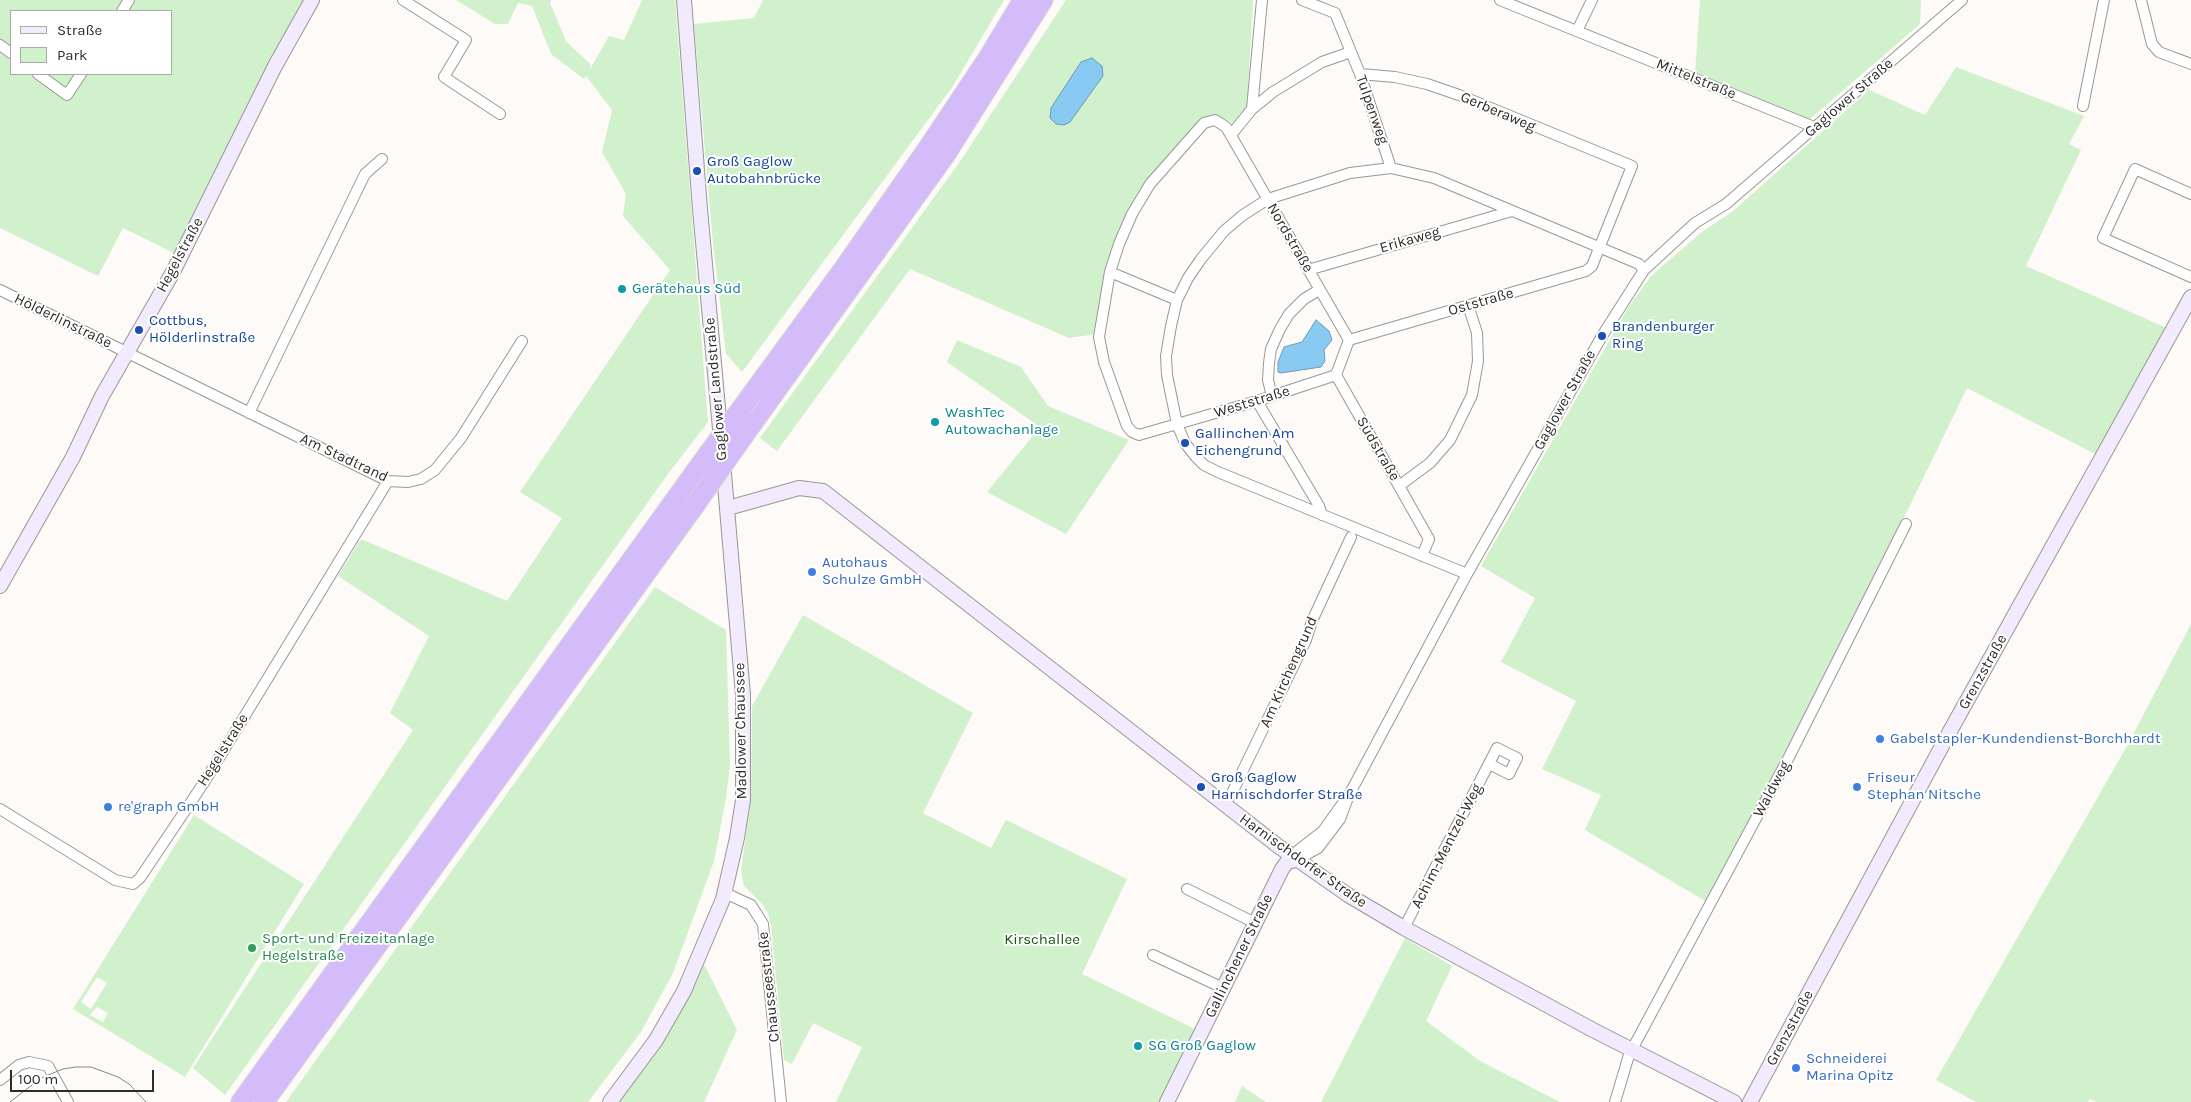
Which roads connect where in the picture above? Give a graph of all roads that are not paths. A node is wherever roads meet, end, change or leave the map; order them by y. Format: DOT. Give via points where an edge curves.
graph roads {
  1 [pos="312,0"];
  2 [pos="403,0"];
  3 [pos="684,0"];
  4 [pos="1023,0"];
  5 [pos="1043,0"];
  6 [pos="1262,0"];
  7 [pos="1302,0"];
  8 [pos="1500,0"];
  9 [pos="1592,0"];
  10 [pos="1962,0"];
  11 [pos="2104,0"];
  12 [pos="2141,0"];
  13 [pos="1577,31"];
  14 [pos="0,44"];
  15 [pos="10,52"];
  16 [pos="1351,52"];
  17 [pos="2191,64"];
  18 [pos="1360,74"];
  19 [pos="39,75"];
  20 [pos="80,75"];
  21 [pos="2082,106"];
  22 [pos="1252,109"];
  23 [pos="500,114"];
  24 [pos="1814,127"];
  25 [pos="1231,135"];
  26 [pos="382,159"];
  27 [pos="1632,166"];
  28 [pos="1391,168"];
  29 [pos="2191,194"];
  30 [pos="1268,199"];
  31 [pos="1512,211"];
  32 [pos="1599,247"];
  33 [pos="1308,270"];
  34 [pos="1644,270"];
  35 [pos="1110,272"];
  36 [pos="2191,277"];
  37 [pos="0,290"];
  38 [pos="1319,290"];
  39 [pos="2191,298"];
  40 [pos="1178,300"];
  41 [pos="1468,305"];
  42 [pos="1349,340"];
  43 [pos="522,342"];
  44 [pos="127,352"];
  45 [pos="1336,375"];
  46 [pos="1272,396"];
  47 [pos="1257,401"];
  48 [pos="249,413"];
  49 [pos="1178,424"];
  50 [pos="388,480"];
  51 [pos="1400,486"];
  52 [pos="728,508"];
  53 [pos="1322,515"];
  54 [pos="1906,524"];
  55 [pos="1351,538"];
  56 [pos="1422,556"];
  57 [pos="1467,574"];
  58 [pos="0,586"];
  59 [pos="1489,764"];
  60 [pos="1224,805"];
  61 [pos="0,809"];
  62 [pos="1290,861"];
  63 [pos="1187,889"];
  64 [pos="725,893"];
  65 [pos="1255,923"];
  66 [pos="1404,928"];
  67 [pos="1153,955"];
  68 [pos="1223,988"];
  69 [pos="1632,1051"];
  70 [pos="0,1080"];
  71 [pos="67,1099"];
  72 [pos="76,1102"];
  73 [pos="241,1102"];
  74 [pos="264,1102"];
  75 [pos="610,1102"];
  76 [pos="781,1102"];
  77 [pos="1167,1102"];
  78 [pos="1615,1102"];
  79 [pos="1734,1102"];
  80 [pos="1750,1102"];
  1 -- 44 [label="street, Hegelstraße" via="275,66 173,272"];
  2 -- 23 [label="street" via="466,40 444,77"];
  3 -- 52 [label="street, Gaglower Landstraße" via="700,218"];
  4 -- 73 [label="highway, bridge" via="928,148"];
  5 -- 74 [label="highway, bridge" via="946,154"];
  6 -- 22 [label="street"];
  7 -- 16 [label="street, Tulpenweg" via="1335,13"];
  8 -- 13 [label="street, Mittelstraße"];
  9 -- 13 [label="street"];
  10 -- 24 [label="street, Gaglower Straße"];
  11 -- 21 [label="street"];
  12 -- 17 [label="street" via="2152,44 2159,52"];
  13 -- 24 [label="street, Mittelstraße"];
  14 -- 15 [label="street"];
  16 -- 18 [label="street, Tulpenweg"];
  16 -- 22 [label="street" via="1322,62 1294,78"];
  18 -- 27 [label="street, Gerberaweg" via="1395,77 1460,95"];
  18 -- 28 [label="street, Tulpenweg"];
  19 -- 20 [label="street" via="66,95"];
  22 -- 25 [label="street"];
  24 -- 34 [label="street, Gaglower Straße" via="1726,204 1695,223"];
  25 -- 30 [label="street, Nordstraße"];
  25 -- 35 [label="street" via="1215,120 1204,122 1150,184 1132,214"];
  26 -- 48 [label="street" via="365,174"];
  27 -- 32 [label="street, Oststraße"];
  28 -- 30 [label="street" via="1350,173"];
  28 -- 31 [label="street" via="1434,178"];
  29 -- 36 [label="street" via="2135,169 2103,238"];
  30 -- 33 [label="street, Nordstraße"];
  30 -- 40 [label="street" via="1243,215 1212,245 1188,278"];
  31 -- 32 [label="street"];
  31 -- 33 [label="street, Erikaweg"];
  32 -- 34 [label="street" via="1639,264"];
  32 -- 41 [label="street, Oststraße" via="1591,268 1586,271"];
  33 -- 38 [label="street, Nordstraße"];
  34 -- 57 [label="street, Gaglower Straße" via="1602,336"];
  35 -- 40 [label="street"];
  35 -- 49 [label="street, Weststraße" via="1099,336 1104,362 1127,426 1139,435"];
  37 -- 44 [label="street, Hölderlinstraße"];
  38 -- 42 [label="street, Nordstraße"];
  38 -- 46 [label="street" via="1289,314 1271,349 1268,380"];
  39 -- 80 [label="street, Grenzstraße" via="1949,733"];
  40 -- 49 [label="street" via="1166,356 1169,393"];
  41 -- 42 [label="street, Oststraße"];
  41 -- 51 [label="street" via="1476,333 1478,360 1472,395 1450,440 1424,468"];
  42 -- 45 [label="street"];
  43 -- 50 [label="street, Am Stadtrand" via="461,438 435,470 421,479 408,482"];
  44 -- 48 [label="street, Am Stadtrand"];
  44 -- 58 [label="street, Hegelstraße"];
  45 -- 46 [label="street, Weststraße"];
  45 -- 51 [label="street, Südstraße"];
  46 -- 47 [label="street, Weststraße"];
  47 -- 49 [label="street, Weststraße"];
  47 -- 53 [label="street"];
  48 -- 50 [label="street, Am Stadtrand"];
  49 -- 53 [label="street" via="1185,443 1204,465"];
  50 -- 61 [label="street, Hegelstraße" via="205,780 133,884 115,880"];
  51 -- 56 [label="street, Südstraße" via="1429,539"];
  52 -- 60 [label="street, Harnischdorfer Straße" via="789,490 809,488 823,492"];
  52 -- 64 [label="street, Madlower Chaussee" via="743,695 744,761 743,800"];
  53 -- 56 [label="street"];
  54 -- 69 [label="street, Waldweg" via="1789,757"];
  55 -- 60 [label="street, Am Kirchengrund" via="1302,650"];
  56 -- 57 [label="street"];
  57 -- 62 [label="street, Gaglower Straße" via="1349,795 1323,831"];
  59 -- 66 [label="street, Achim-Mentzel-Weg"];
  60 -- 62 [label="street, Harnischdorfer Straße"];
  62 -- 65 [label="street, Gallinchener Straße"];
  62 -- 66 [label="street, Harnischdorfer Straße"];
  63 -- 65 [label="street"];
  64 -- 75 [label="street, Madlower Chaussee" via="684,991 656,1040"];
  64 -- 76 [label="street, Chausseestraße" via="751,905 763,924"];
  65 -- 68 [label="street, Gallinchener Straße"];
  66 -- 69 [label="street, Harnischdorfer Straße"];
  67 -- 68 [label="street"];
  68 -- 77 [label="street, Gallinchener Straße"];
  69 -- 78 [label="street, Waldweg"];
  69 -- 79 [label="street, Harnischdorfer Straße"];
  70 -- 71 [label="street" via="19,1065 37,1063 48,1066"];
  71 -- 72 [label="street"];
}
